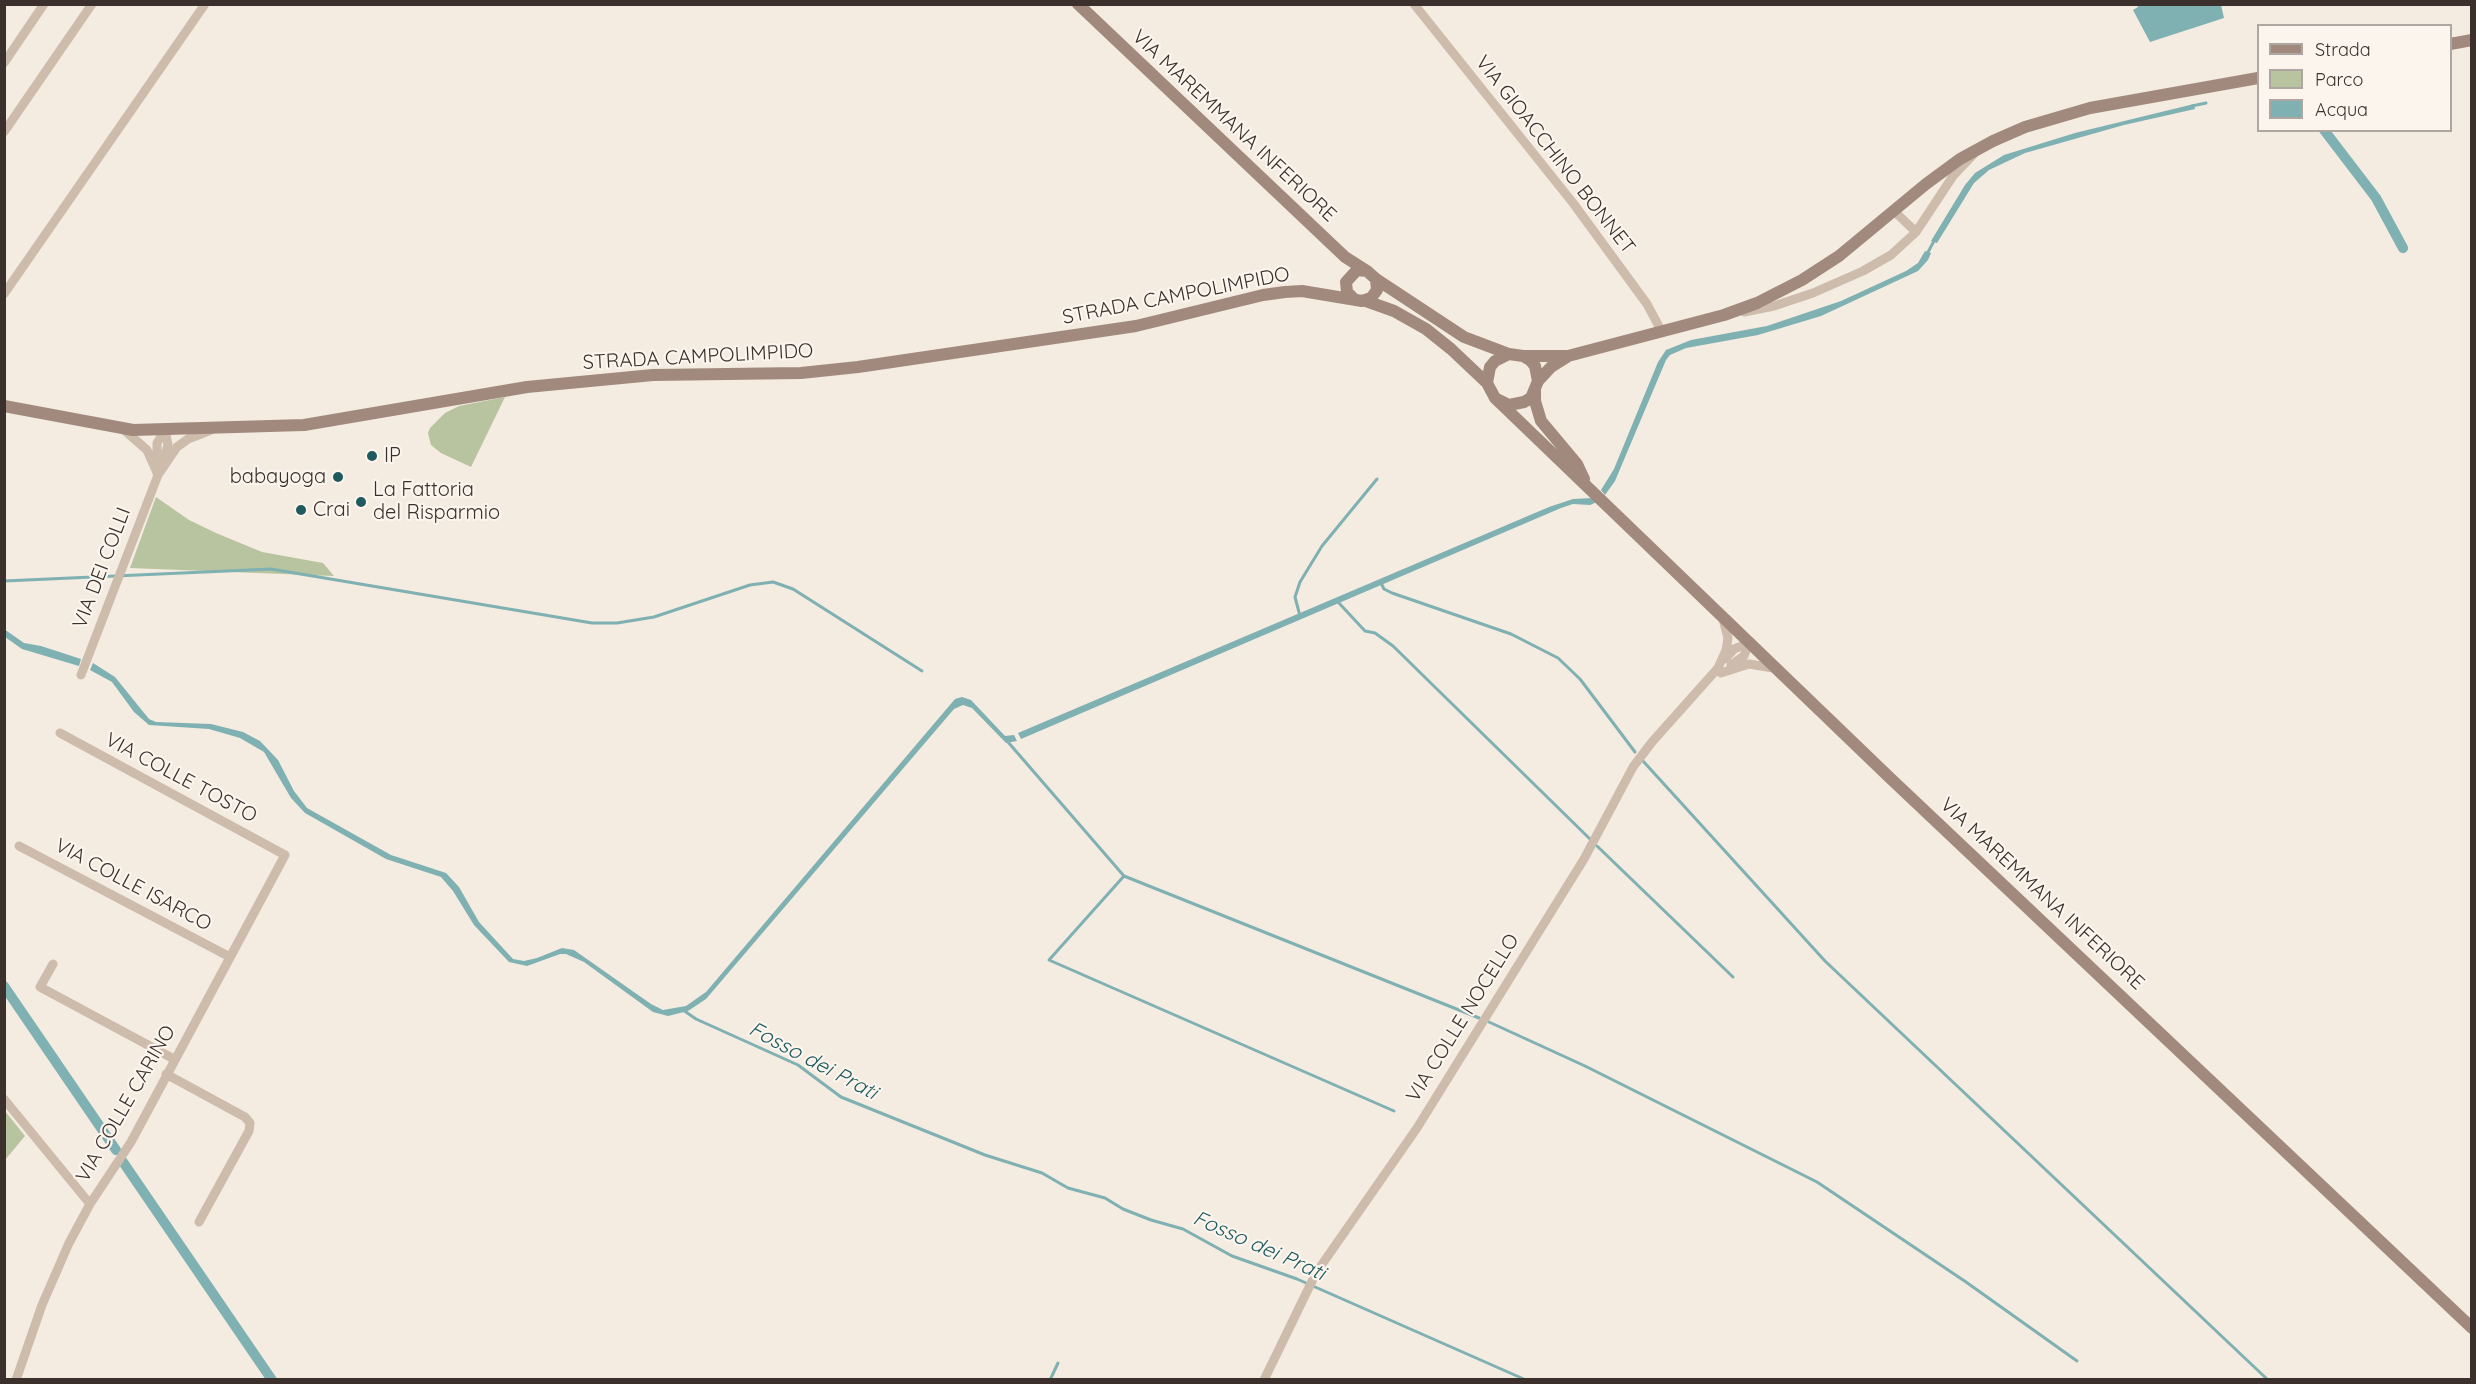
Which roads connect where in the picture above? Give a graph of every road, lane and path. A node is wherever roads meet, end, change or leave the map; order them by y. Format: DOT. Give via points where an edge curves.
graph roads {
  1 [pos="44,4"];
  2 [pos="92,4"];
  3 [pos="205,4"];
  4 [pos="1078,4"];
  5 [pos="1414,4"];
  6 [pos="2472,40"];
  7 [pos="2452,44"];
  8 [pos="4,63"];
  9 [pos="2257,78"];
  10 [pos="4,132"];
  11 [pos="1984,146"];
  12 [pos="1894,211"];
  13 [pos="1916,232"];
  14 [pos="1345,257"];
  15 [pos="1372,275"];
  16 [pos="1349,277"];
  17 [pos="1302,291"];
  18 [pos="4,294"];
  19 [pos="1360,300"];
  20 [pos="1724,315"];
  21 [pos="1662,332"];
  22 [pos="1509,354"];
  23 [pos="1523,356"];
  24 [pos="1568,356"];
  25 [pos="1487,383"];
  26 [pos="1537,386"];
  27 [pos="1495,398"];
  28 [pos="4,406"];
  29 [pos="123,429"];
  30 [pos="213,429"];
  31 [pos="165,430"];
  32 [pos="158,475"];
  33 [pos="1587,486"];
  34 [pos="1721,615"];
  35 [pos="1749,643"];
  36 [pos="1719,671"];
  37 [pos="1781,672"];
  38 [pos="81,675"];
  39 [pos="60,734"];
  40 [pos="19,846"];
  41 [pos="285,855"];
  42 [pos="230,957"];
  43 [pos="52,964"];
  44 [pos="174,1059"];
  45 [pos="166,1074"];
  46 [pos="4,1099"];
  47 [pos="90,1204"];
  48 [pos="199,1222"];
  49 [pos="2472,1328"];
  50 [pos="16,1380"];
  51 [pos="1264,1380"];
  1 -- 8 [label="street"];
  2 -- 10 [label="street"];
  3 -- 18 [label="street"];
  4 -- 14 [label="main road, VIA MAREMMANA INFERIORE"];
  5 -- 21 [label="street, VIA GIOACCHINO BONNET" via="1573,203 1647,304"];
  6 -- 7 [label="main road"];
  9 -- 11 [label="main road" via="2079,110 2025,127"];
  11 -- 12 [label="main road" via="1942,172"];
  11 -- 13 [label="street" via="1953,176"];
  12 -- 13 [label="street"];
  12 -- 20 [label="main road" via="1821,268 1757,303"];
  13 -- 20 [label="street" via="1892,255 1846,279 1786,303"];
  14 -- 15 [label="main road, VIA MAREMMANA INFERIORE"];
  14 -- 16 [label="main road"];
  15 -- 16 [label="main road" via="1357,270"];
  15 -- 19 [label="main road" via="1377,290"];
  15 -- 22 [label="main road, VIA MAREMMANA INFERIORE" via="1464,337"];
  16 -- 17 [label="main road" via="1330,288"];
  16 -- 19 [label="main road" via="1346,287 1350,297"];
  17 -- 19 [label="main road, STRADA CAMPOLIMPIDO"];
  17 -- 30 [label="main road, STRADA CAMPOLIMPIDO" via="1263,295 1129,328 858,368 635,377 491,392 314,424"];
  19 -- 25 [label="main road, STRADA CAMPOLIMPIDO" via="1394,311 1426,329"];
  20 -- 21 [label="main road"];
  21 -- 24 [label="main road"];
  22 -- 23 [label="main road"];
  22 -- 25 [label="main road" via="1490,367"];
  23 -- 24 [label="main road"];
  23 -- 26 [label="main road" via="1535,366"];
  24 -- 26 [label="main road" via="1551,367"];
  25 -- 27 [label="main road"];
  26 -- 27 [label="main road" via="1517,405"];
  26 -- 33 [label="main road, VIA MAREMMANA INFERIORE" via="1535,401 1541,421 1577,464"];
  27 -- 33 [label="main road, VIA MAREMMANA INFERIORE"];
  28 -- 29 [label="main road, STRADA CAMPOLIMPIDO"];
  29 -- 31 [label="main road, STRADA CAMPOLIMPIDO"];
  29 -- 32 [label="street" via="147,450"];
  30 -- 31 [label="main road, STRADA CAMPOLIMPIDO"];
  30 -- 32 [label="street, VIA DEI COLLI" via="177,447"];
  31 -- 32 [label="street, VIA DEI COLLI" via="156,448"];
  32 -- 38 [label="street, VIA DEI COLLI"];
  33 -- 34 [label="main road, VIA MAREMMANA INFERIORE"];
  34 -- 35 [label="main road, VIA MAREMMANA INFERIORE"];
  34 -- 36 [label="street" via="1728,638"];
  35 -- 36 [label="street" via="1734,649"];
  35 -- 37 [label="main road, VIA MAREMMANA INFERIORE"];
  36 -- 37 [label="street" via="1753,664"];
  36 -- 51 [label="street, VIA COLLE NOCELLO" via="1637,762 1584,859 1423,1118 1313,1277"];
  37 -- 49 [label="main road, VIA MAREMMANA INFERIORE"];
  39 -- 41 [label="street, VIA COLLE TOSTO"];
  40 -- 42 [label="street, VIA COLLE ISARCO"];
  41 -- 42 [label="street, VIA COLLE CARINO"];
  42 -- 44 [label="street, VIA COLLE CARINO"];
  43 -- 44 [label="street" via="40,987"];
  44 -- 45 [label="street, VIA COLLE CARINO"];
  45 -- 47 [label="street, VIA COLLE CARINO" via="131,1142"];
  45 -- 48 [label="street" via="245,1117 250,1124"];
  46 -- 47 [label="street"];
  47 -- 50 [label="street, VIA COLLE CARINO" via="51,1282"];
}
